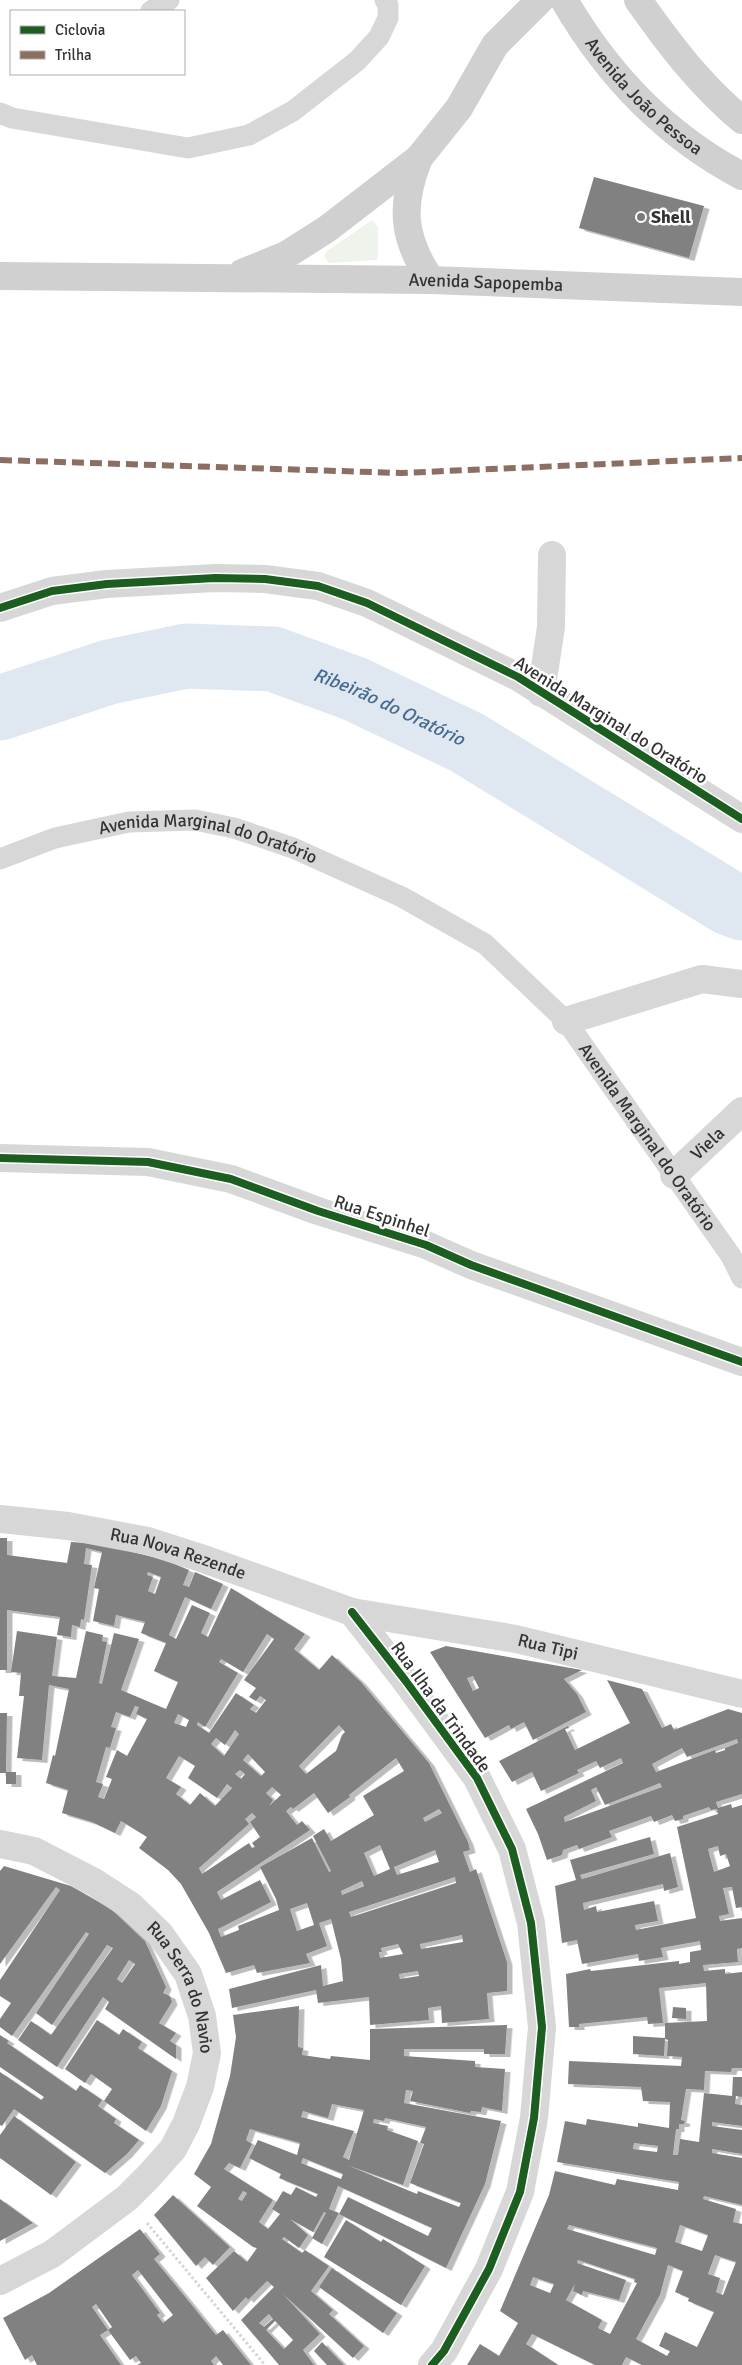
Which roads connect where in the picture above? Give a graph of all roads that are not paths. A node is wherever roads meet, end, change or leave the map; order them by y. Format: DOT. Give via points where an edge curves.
graph roads {
  1 [pos="169,0"];
  2 [pos="385,0"];
  3 [pos="513,0"];
  4 [pos="540,0"];
  5 [pos="564,0"];
  6 [pos="638,0"];
  7 [pos="153,10"];
  8 [pos="495,45"];
  9 [pos="0,113"];
  10 [pos="742,120"];
  11 [pos="419,158"];
  12 [pos="742,176"];
  13 [pos="0,276"];
  14 [pos="231,278"];
  15 [pos="431,280"];
  16 [pos="740,290"];
  17 [pos="552,555"];
  18 [pos="0,608"];
  19 [pos="541,693"];
  20 [pos="742,819"];
  21 [pos="0,859"];
  22 [pos="742,984"];
  23 [pos="566,1021"];
  24 [pos="742,1111"];
  25 [pos="0,1158"];
  26 [pos="674,1175"];
  27 [pos="742,1278"];
  28 [pos="742,1362"];
  29 [pos="0,1519"];
  30 [pos="352,1612"];
  31 [pos="742,1694"];
  32 [pos="0,1844"];
  33 [pos="0,2281"];
  34 [pos="432,2365"];
  1 -- 7 [label="lane"];
  2 -- 9 [label="lane" via="388,18 379,37 357,61 293,111 249,135 188,148 12,118"];
  3 -- 8 [label="main road"];
  4 -- 8 [label="main road"];
  5 -- 12 [label="main road, Avenida João Pessoa" via="595,49 642,104 718,164"];
  6 -- 10 [label="main road" via="677,54"];
  8 -- 11 [label="main road" via="459,108"];
  11 -- 14 [label="main road, Avenida Sapopemba" via="319,234 286,255"];
  11 -- 15 [label="main road" via="406,199 406,221 411,244"];
  13 -- 14 [label="main road, Avenida Sapopemba"];
  14 -- 15 [label="main road, Avenida Sapopemba"];
  15 -- 16 [label="main road, Avenida Sapopemba"];
  17 -- 19 [label="street" via="551,627"];
  18 -- 19 [label="street, Avenida Marginal do Oratório" via="52,590 107,584 215,578 265,579 318,586 368,603 448,641 518,677"];
  19 -- 20 [label="street, Avenida Marginal do Oratório"];
  21 -- 23 [label="lane, Avenida Marginal do Oratório" via="54,838 129,822 195,820 234,828 293,848 402,897 485,944"];
  22 -- 23 [label="street" via="702,979"];
  23 -- 26 [label="lane, Avenida Marginal do Oratório"];
  24 -- 26 [label="street, Viela"];
  25 -- 28 [label="street, Rua Espinhel" via="148,1162 232,1179 318,1211 426,1245 471,1265"];
  26 -- 27 [label="lane, Avenida Marginal do Oratório" via="732,1256"];
  29 -- 30 [label="street, Rua Nova Rezende" via="68,1526 148,1542"];
  30 -- 31 [label="street, Rua Tipi" via="516,1639"];
  30 -- 34 [label="street, Rua Ilha da Trindade" via="477,1778 512,1849 531,1923 541,2018 534,2118 520,2192 489,2269 444,2351"];
  32 -- 33 [label="street, Rua Serra do Navio" via="34,1851 94,1882 131,1906 160,1934 188,1974 202,2016 207,2053 200,2087 173,2149 127,2198 52,2254"];
}
